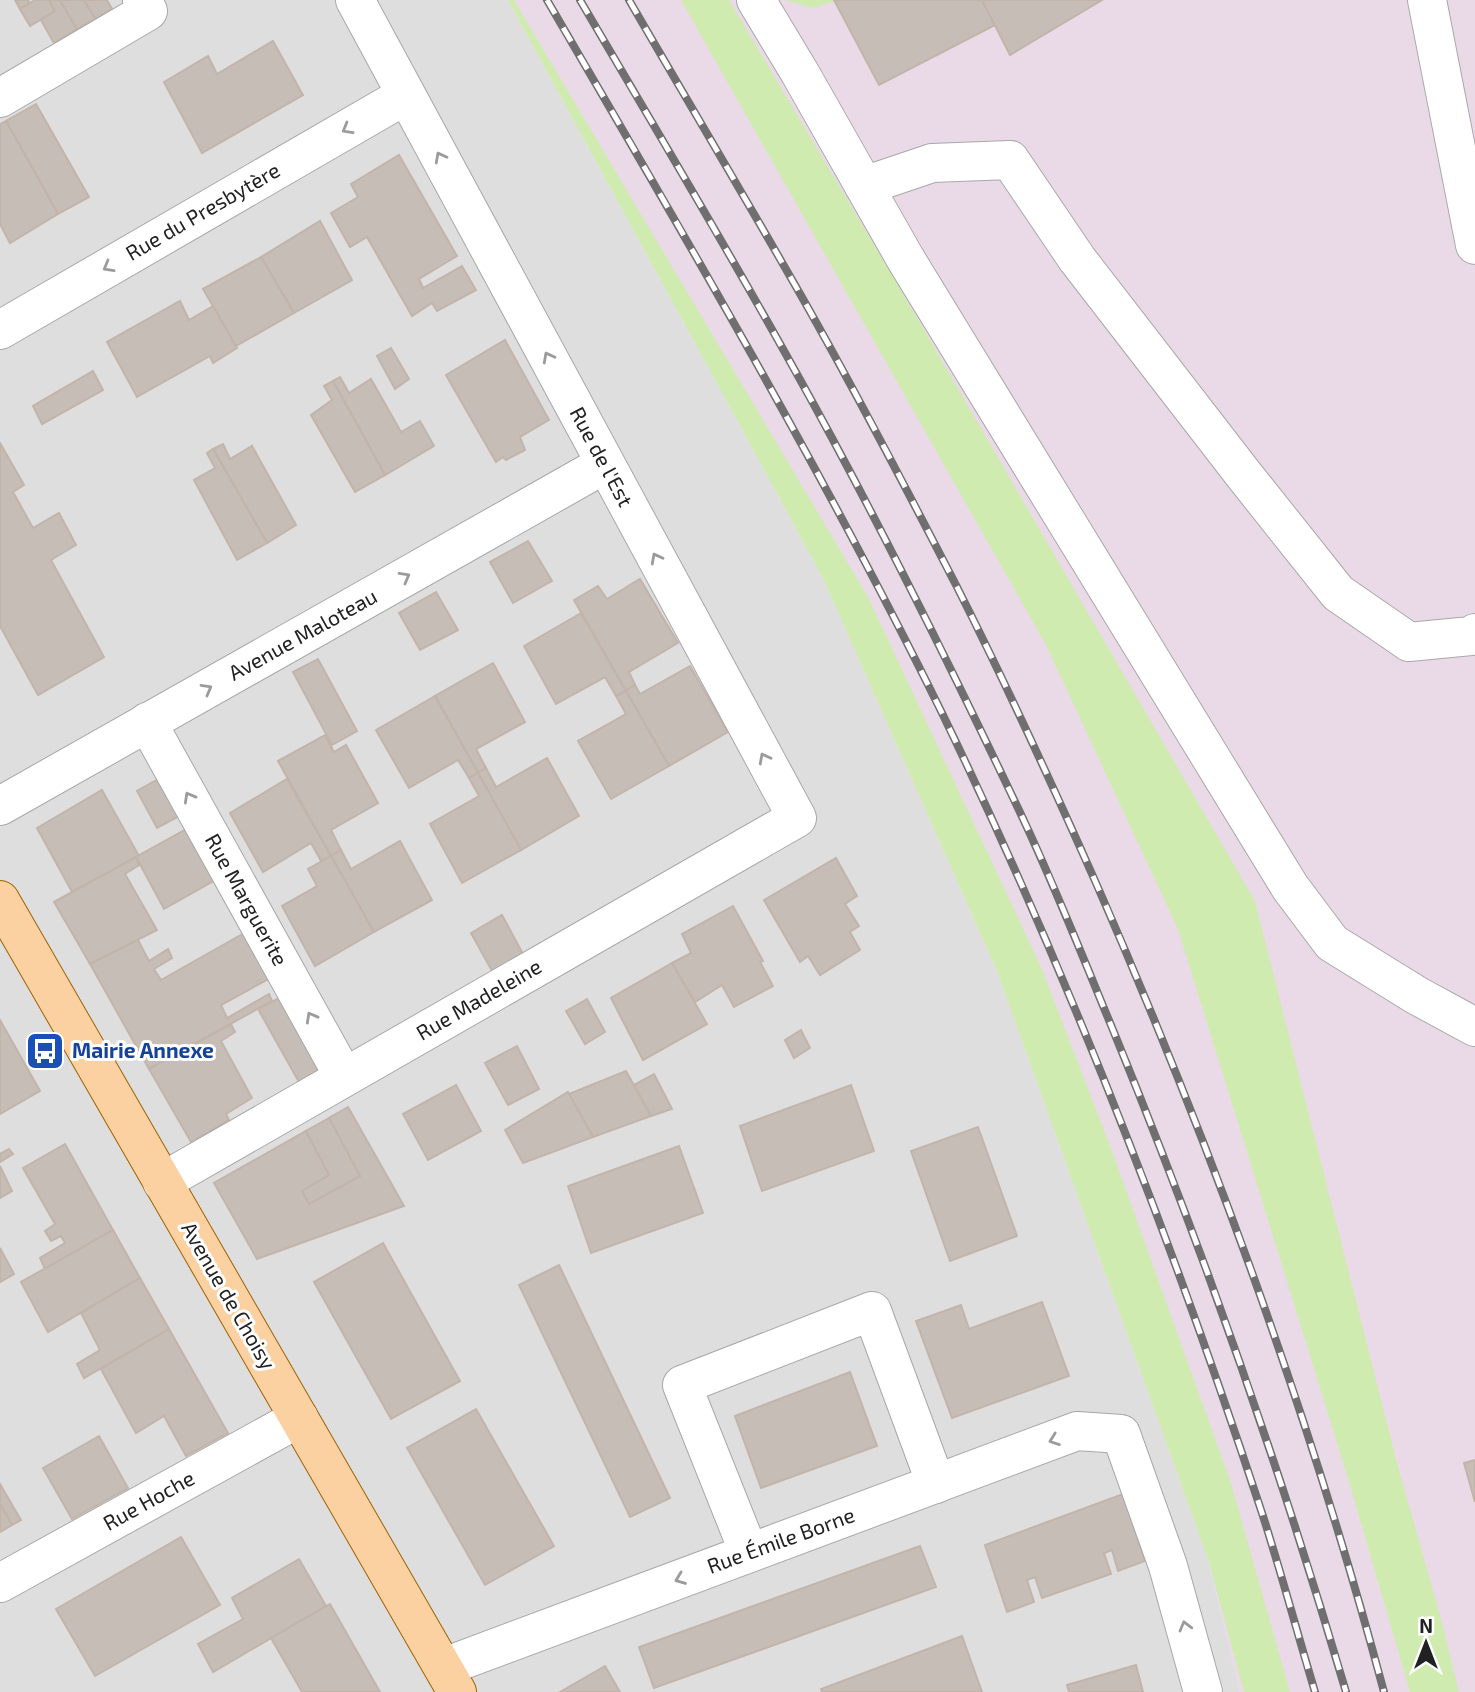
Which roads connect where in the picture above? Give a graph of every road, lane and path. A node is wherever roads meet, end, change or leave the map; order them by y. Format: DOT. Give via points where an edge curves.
graph roads {
  1 [pos="142,0"];
  2 [pos="355,0"];
  3 [pos="755,0"];
  4 [pos="1427,0"];
  5 [pos="407,95"];
  6 [pos="0,98"];
  7 [pos="864,186"];
  8 [pos="1475,245"];
  9 [pos="0,330"];
  10 [pos="605,464"];
  11 [pos="1475,633"];
  12 [pos="148,722"];
  13 [pos="0,806"];
  14 [pos="797,818"];
  15 [pos="0,900"];
  16 [pos="1475,1027"];
  17 [pos="344,1077"];
  18 [pos="162,1182"];
  19 [pos="299,1419"];
  20 [pos="936,1484"];
  21 [pos="749,1553"];
  22 [pos="0,1583"];
  23 [pos="451,1680"];
  24 [pos="1203,1692"];
  1 -- 6 [label="street" via="148,10"];
  2 -- 5 [label="street, Rue de l'Est"];
  3 -- 7 [label="street"];
  4 -- 8 [label="street"];
  5 -- 9 [label="street, Rue du Presbytère, one-way"];
  10 -- 5 [label="street, Rue de l'Est, one-way"];
  7 -- 11 [label="street" via="932,163 1010,160 1077,259 1338,593 1409,642"];
  7 -- 16 [label="street" via="1290,887 1332,943"];
  12 -- 10 [label="street, Avenue Maloteau, one-way"];
  14 -- 10 [label="street, Rue de l'Est, one-way"];
  12 -- 13 [label="street, Avenue Maloteau"];
  17 -- 12 [label="street, Rue Marguerite, one-way"];
  14 -- 17 [label="street, Rue Madeleine"];
  15 -- 18 [label="main road, Avenue de Choisy"];
  17 -- 18 [label="street, Rue Madeleine"];
  18 -- 19 [label="main road, Avenue de Choisy"];
  19 -- 22 [label="street, Rue Hoche"];
  19 -- 23 [label="main road, Avenue de Choisy"];
  20 -- 21 [label="street, Rue Émile Borne"];
  20 -- 21 [label="street" via="872,1311 682,1385"];
  24 -- 20 [label="street, Rue Émile Borne, one-way" via="1168,1566 1121,1434 1077,1431"];
  21 -- 23 [label="street, Rue Émile Borne, one-way"];
}
